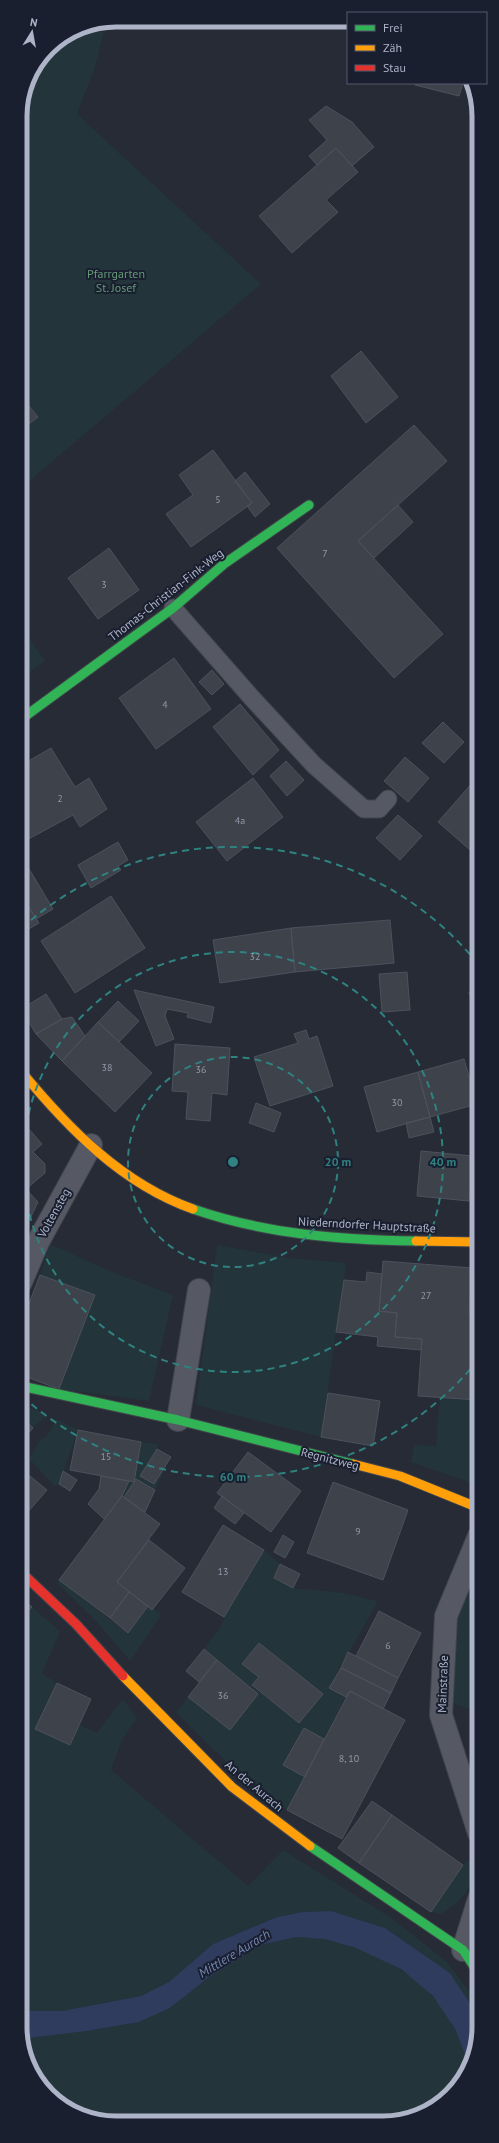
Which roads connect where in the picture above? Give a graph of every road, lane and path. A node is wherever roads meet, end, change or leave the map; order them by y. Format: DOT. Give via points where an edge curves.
graph roads {
  1 [pos="309,505"];
  2 [pos="173,608"];
  3 [pos="27,715"];
  4 [pos="388,799"];
  5 [pos="27,1080"];
  6 [pos="91,1146"];
  7 [pos="472,1242"];
  8 [pos="27,1268"];
  9 [pos="200,1290"];
  10 [pos="27,1387"];
  11 [pos="178,1420"];
  12 [pos="472,1505"];
  13 [pos="472,1553"];
  14 [pos="27,1578"];
  15 [pos="472,1811"];
  16 [pos="472,1922"];
  17 [pos="463,1950"];
  18 [pos="472,1964"];
  1 -- 2 [label="street, Thomas-Christian-Fink-Weg" via="224,564"];
  2 -- 3 [label="street, Thomas-Christian-Fink-Weg"];
  2 -- 4 [label="lane" via="304,753 364,809 379,809"];
  5 -- 6 [label="street, Niederndorfer Hauptstraße"];
  6 -- 7 [label="street, Niederndorfer Hauptstraße" via="118,1169 179,1204 250,1224 293,1233 370,1240"];
  6 -- 8 [label="street, Voltensteg" via="38,1242"];
  9 -- 11 [label="street"];
  10 -- 11 [label="street, Regnitzweg"];
  11 -- 12 [label="street, Regnitzweg" via="400,1476"];
  13 -- 15 [label="street, Mainstraße" via="446,1616 441,1715"];
  14 -- 17 [label="street, An der Aurach" via="76,1624 126,1680 232,1787 330,1861"];
  16 -- 17 [label="street"];
  17 -- 18 [label="street, An der Aurach"];
}
